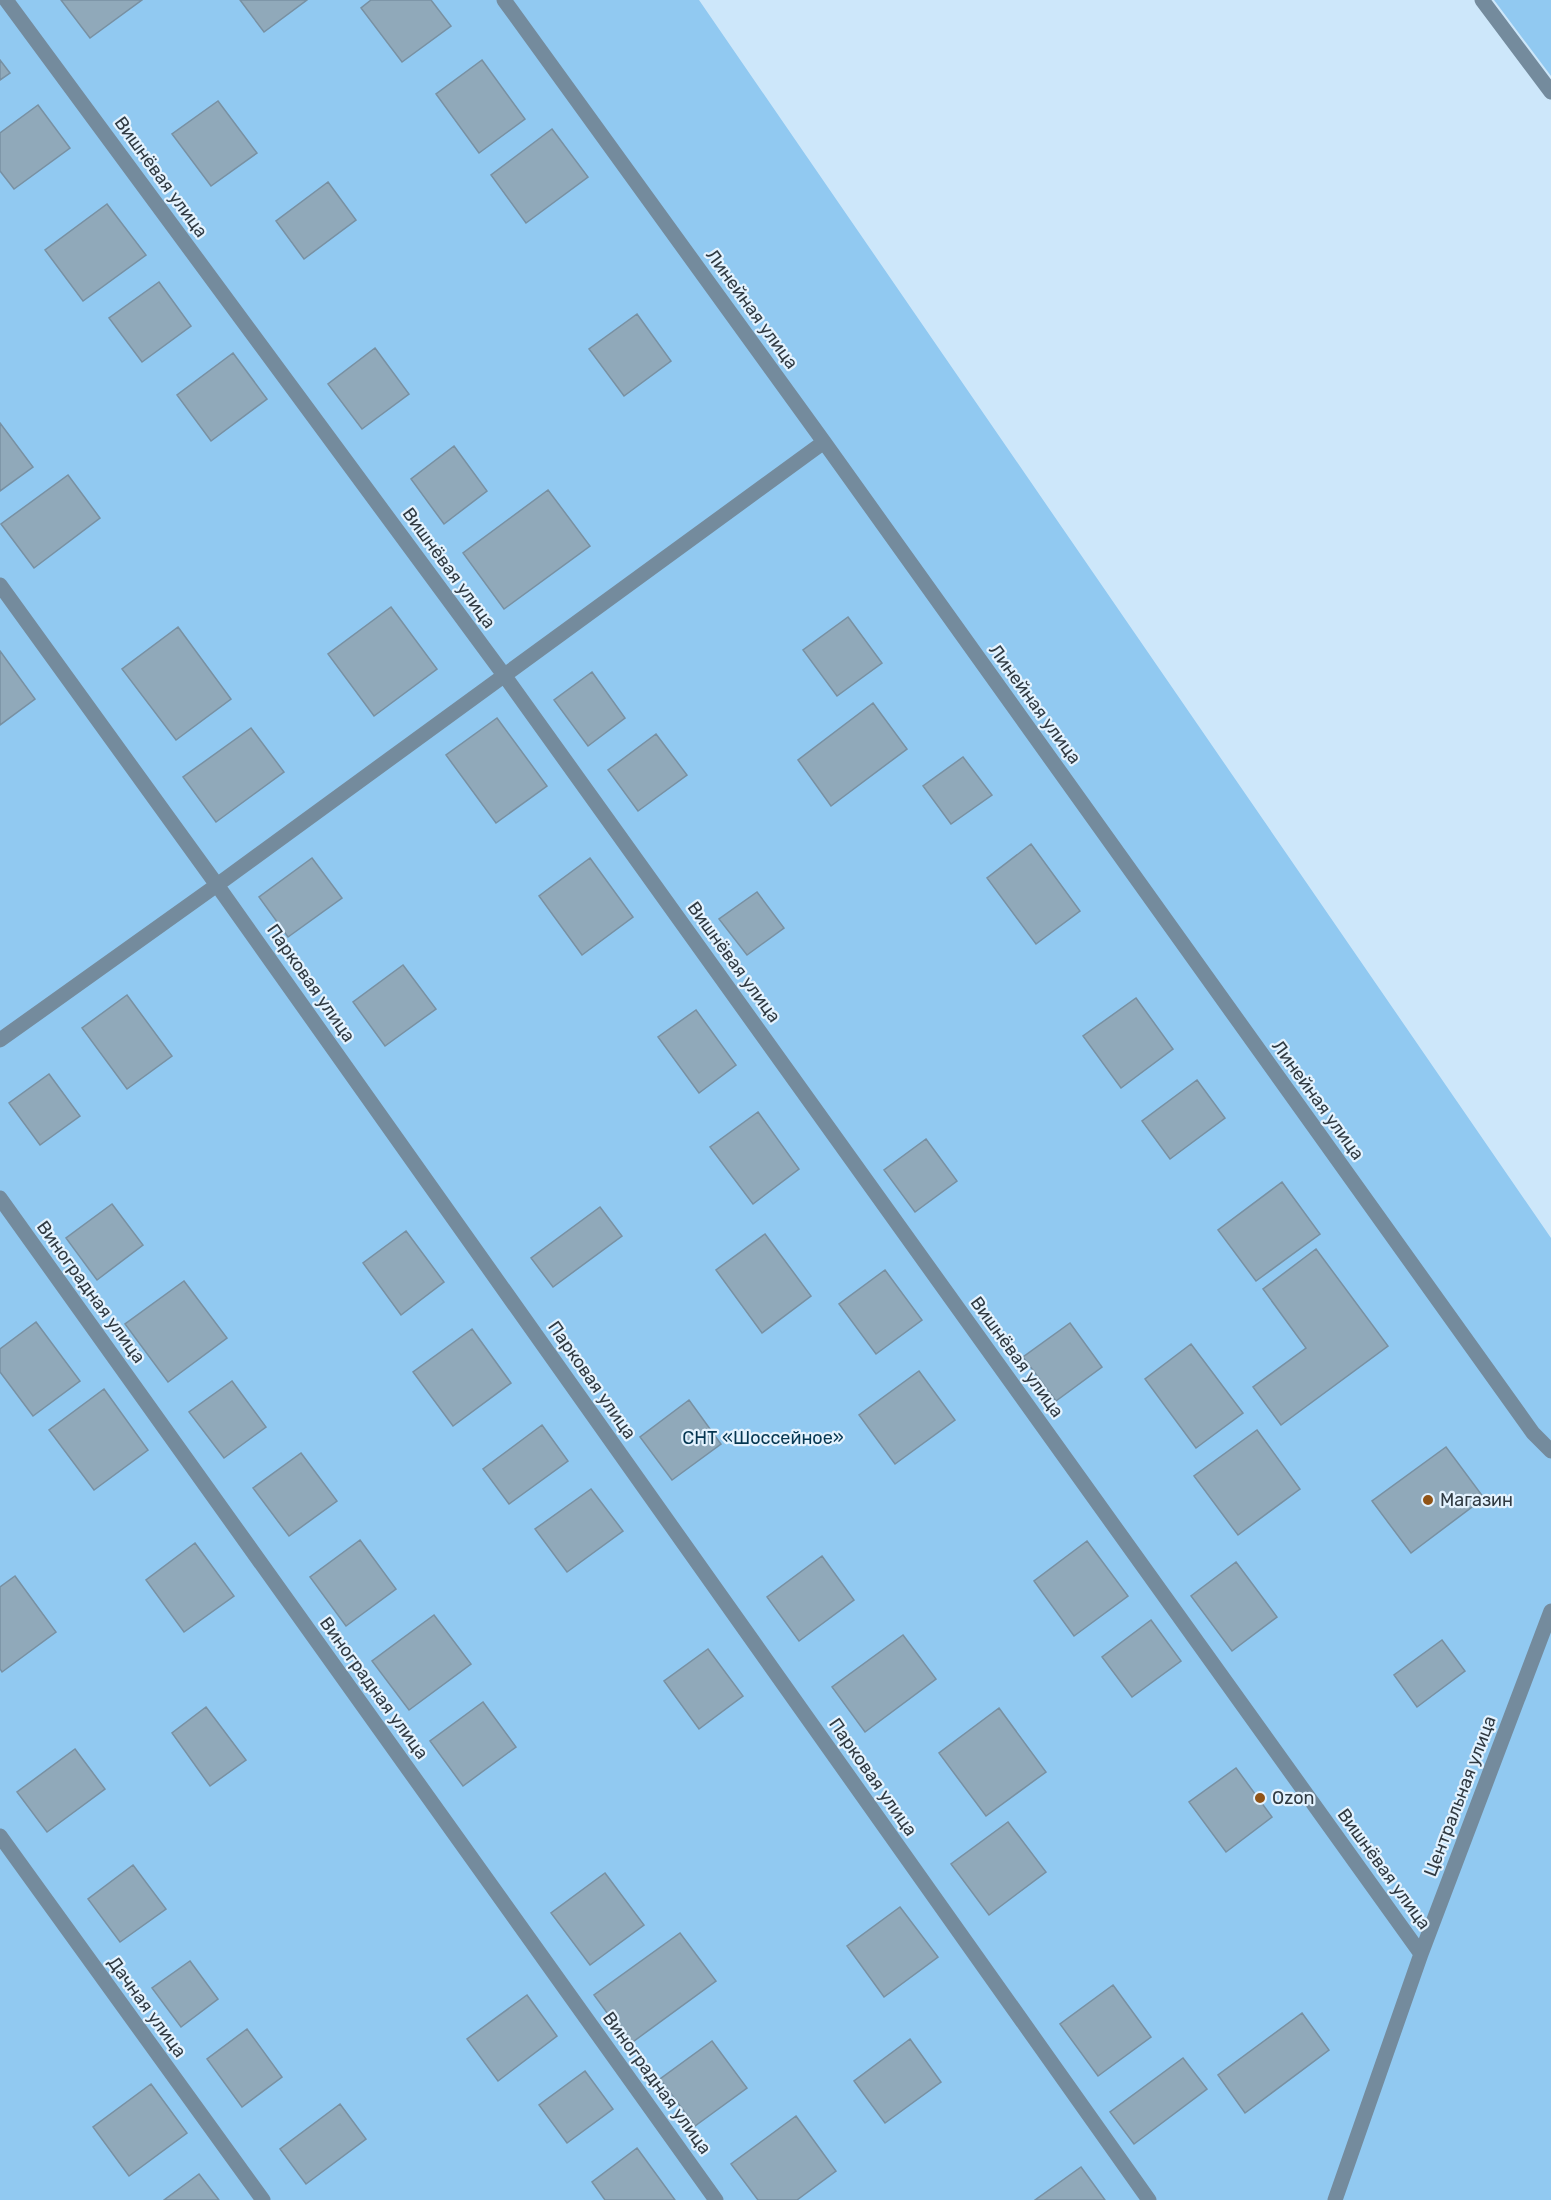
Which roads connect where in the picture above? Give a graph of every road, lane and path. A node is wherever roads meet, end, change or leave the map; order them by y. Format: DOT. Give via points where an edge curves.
graph roads {
  1 [pos="6,0"];
  2 [pos="504,0"];
  3 [pos="1482,0"];
  4 [pos="1551,92"];
  5 [pos="824,442"];
  6 [pos="0,585"];
  7 [pos="504,675"];
  8 [pos="217,885"];
  9 [pos="0,1040"];
  10 [pos="0,1198"];
  11 [pos="1551,1451"];
  12 [pos="1551,1611"];
  13 [pos="0,1836"];
  14 [pos="1421,1954"];
  15 [pos="263,2200"];
  16 [pos="716,2200"];
  17 [pos="1149,2200"];
  18 [pos="1335,2200"];
  1 -- 7 [label="street, Вишнёвая улица"];
  2 -- 5 [label="street, Линейная улица"];
  3 -- 4 [label="street"];
  5 -- 7 [label="street"];
  5 -- 11 [label="street, Линейная улица" via="1533,1433"];
  6 -- 8 [label="street, Парковая улица"];
  7 -- 8 [label="street"];
  7 -- 14 [label="street, Вишнёвая улица"];
  8 -- 9 [label="street"];
  8 -- 17 [label="street, Парковая улица"];
  10 -- 16 [label="street, Виноградная улица"];
  12 -- 14 [label="street, Центральная улица"];
  13 -- 15 [label="street, Дачная улица"];
  14 -- 18 [label="street, Центральная улица"];
}
